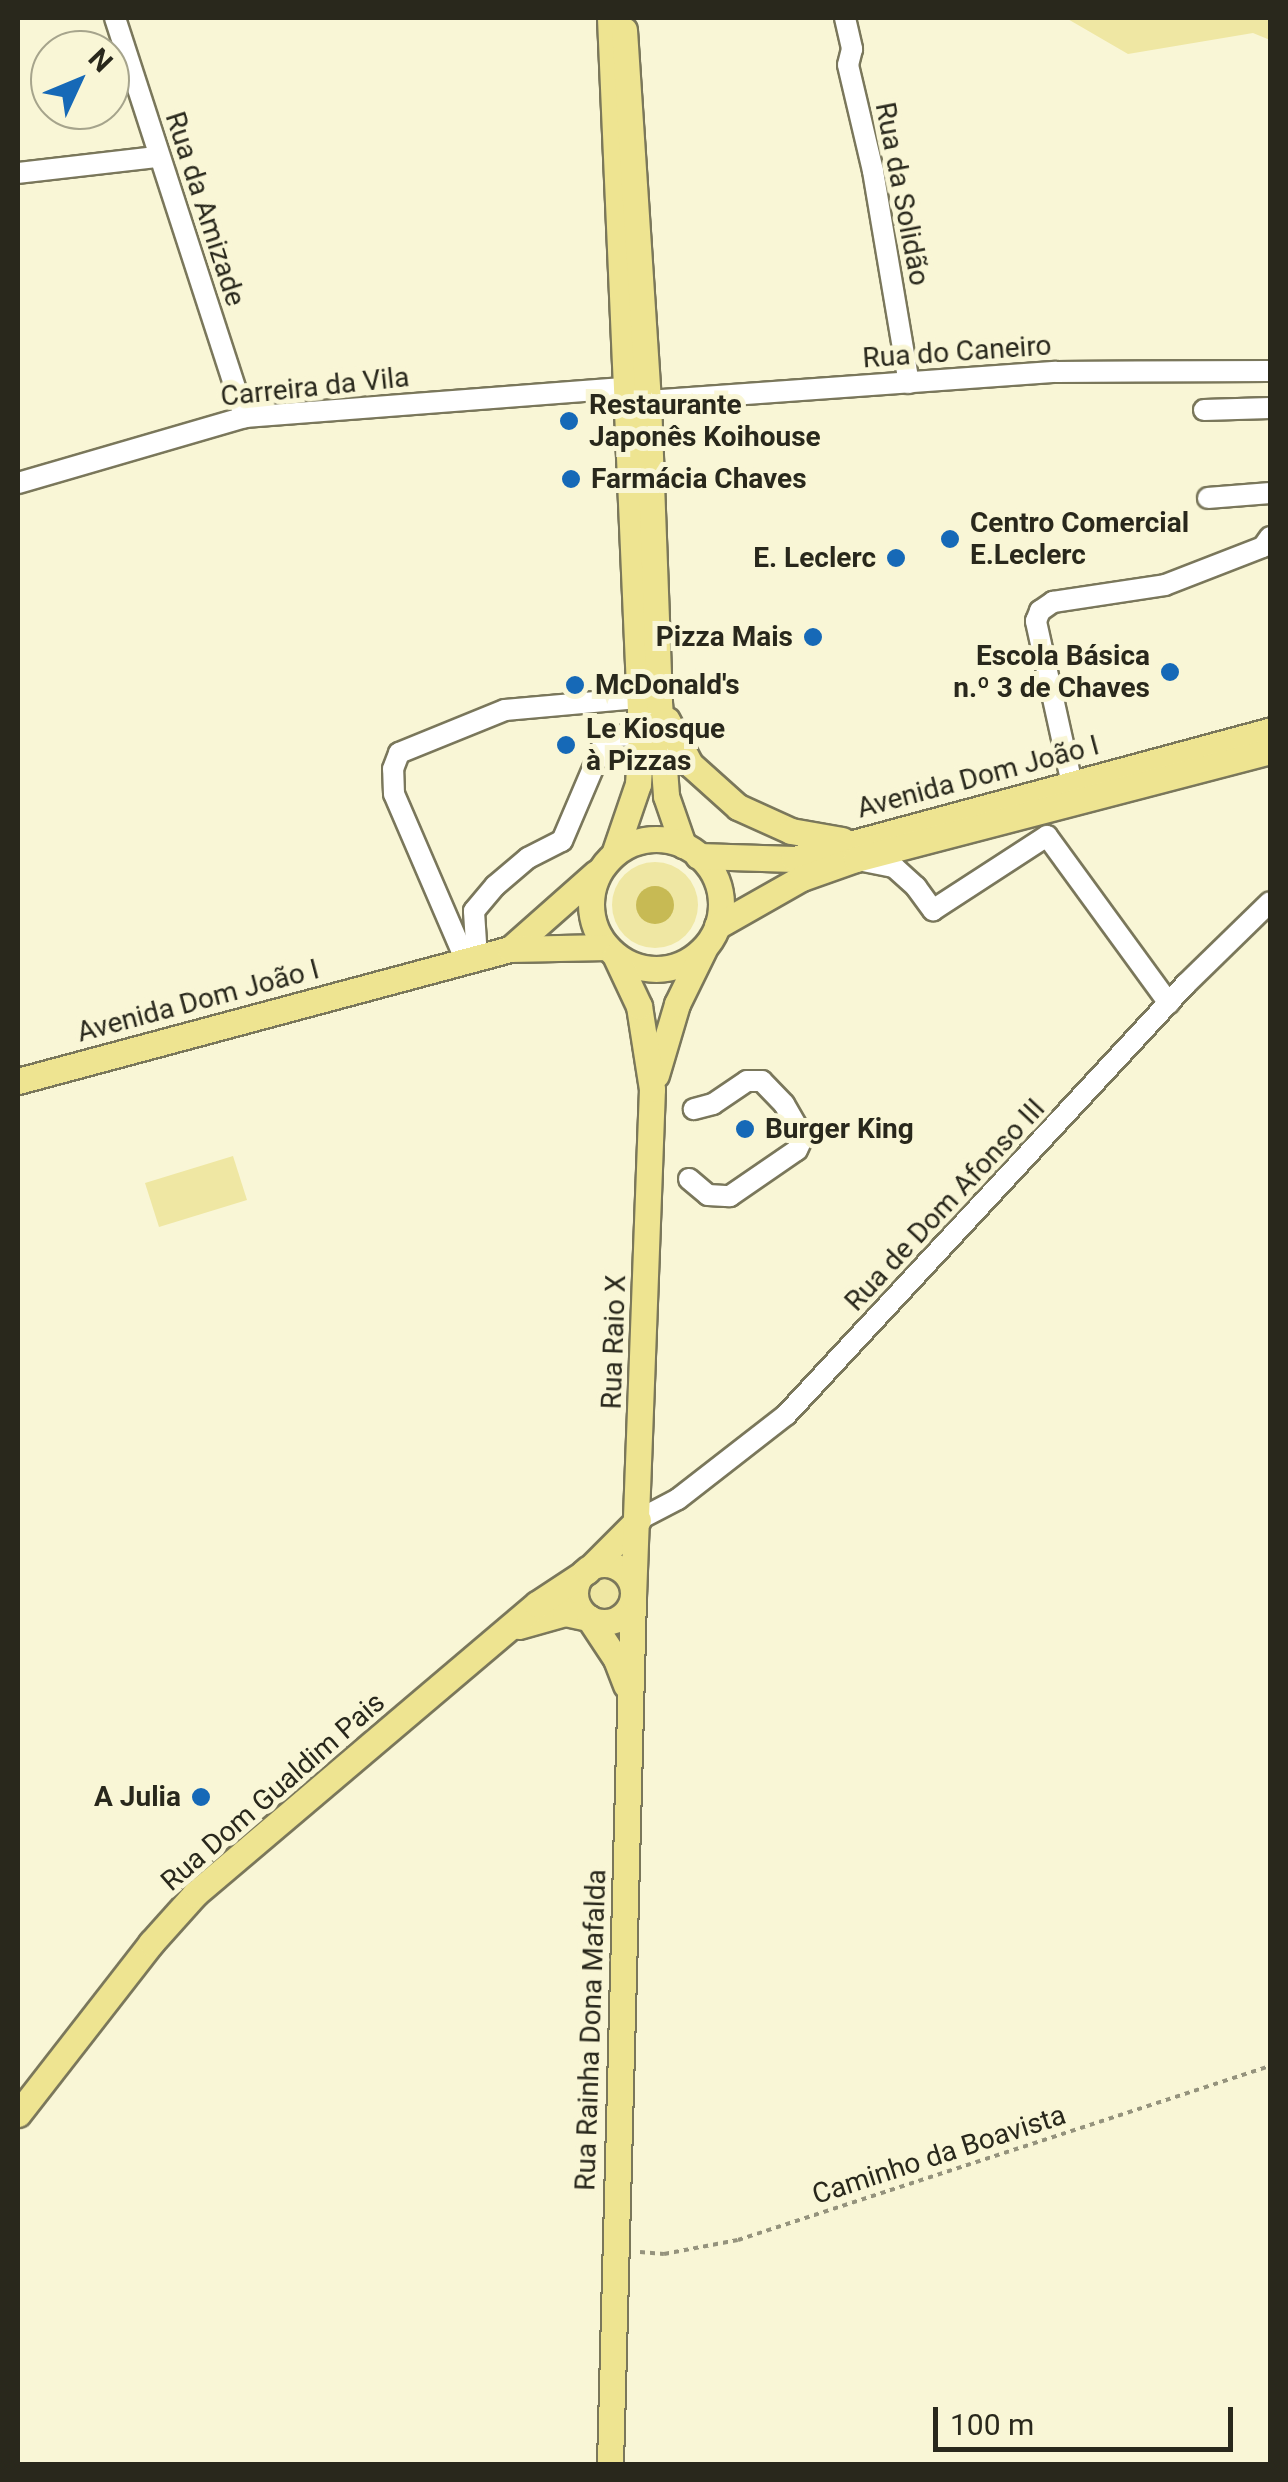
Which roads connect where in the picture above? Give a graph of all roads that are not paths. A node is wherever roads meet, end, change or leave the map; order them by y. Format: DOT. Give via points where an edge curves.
graph roads {
  1 [pos="115,18"];
  2 [pos="610,18"];
  3 [pos="622,18"];
  4 [pos="845,18"];
  5 [pos="158,156"];
  6 [pos="18,173"];
  7 [pos="1270,371"];
  8 [pos="909,382"];
  9 [pos="634,397"];
  10 [pos="1270,408"];
  11 [pos="1204,410"];
  12 [pos="244,417"];
  13 [pos="18,483"];
  14 [pos="1270,493"];
  15 [pos="1208,498"];
  16 [pos="1270,537"];
  17 [pos="650,700"];
  18 [pos="1270,731"];
  19 [pos="641,735"];
  20 [pos="1270,751"];
  21 [pos="1072,784"];
  22 [pos="691,850"];
  23 [pos="853,850"];
  24 [pos="607,862"];
  25 [pos="1270,902"];
  26 [pos="710,937"];
  27 [pos="510,949"];
  28 [pos="611,951"];
  29 [pos="471,959"];
  30 [pos="1169,1003"];
  31 [pos="18,1080"];
  32 [pos="652,1089"];
  33 [pos="694,1109"];
  34 [pos="689,1179"];
  35 [pos="638,1520"];
  36 [pos="586,1570"];
  37 [pos="633,1597"];
  38 [pos="589,1618"];
  39 [pos="511,1628"];
  40 [pos="632,1699"];
  41 [pos="18,2114"];
  42 [pos="610,2464"];
  1 -- 5 [label="street, Rua da Amizade"];
  2 -- 9 [label="main road"];
  3 -- 9 [label="main road" via="629,58"];
  4 -- 8 [label="street, Rua da Solidão" via="852,49 848,66"];
  5 -- 6 [label="street"];
  5 -- 12 [label="street, Rua da Amizade"];
  7 -- 8 [label="street, Rua do Caneiro" via="1056,372"];
  8 -- 9 [label="street, Rua do Caneiro"];
  9 -- 12 [label="street, Carreira da Vila"];
  9 -- 17 [label="main road"];
  10 -- 11 [label="street"];
  12 -- 13 [label="street, Carreira da Vila"];
  14 -- 15 [label="street"];
  16 -- 21 [label="street" via="1264,547 1164,585 1052,602 1040,611 1036,621"];
  17 -- 19 [label="main road"];
  17 -- 22 [label="main road" via="666,796"];
  17 -- 23 [label="main road" via="682,752 725,798 776,826"];
  17 -- 29 [label="street" via="505,710 399,754 394,794"];
  18 -- 21 [label="main road, Avenida Dom João I"];
  19 -- 24 [label="main road" via="638,784"];
  19 -- 29 [label="street" via="616,736 602,747 562,841 528,858 474,912"];
  20 -- 23 [label="main road, Avenida Dom João I"];
  21 -- 23 [label="main road, Avenida Dom João I"];
  22 -- 23 [label="main road, Avenida Dom João I" via="794,859"];
  22 -- 24 [label="main road" via="647,840"];
  22 -- 26 [label="main road" via="718,888"];
  23 -- 26 [label="main road, Avenida Dom João I"];
  23 -- 30 [label="street" via="894,867 933,910 1047,836"];
  24 -- 27 [label="main road, Avenida Dom João I"];
  24 -- 28 [label="main road" via="591,909"];
  25 -- 30 [label="street, Rua de Dom Afonso III"];
  26 -- 28 [label="main road" via="671,968 632,965"];
  26 -- 32 [label="main road, Rua Raio X" via="677,1004"];
  27 -- 28 [label="main road, Avenida Dom João I"];
  27 -- 29 [label="main road, Avenida Dom João I"];
  28 -- 32 [label="main road, Rua Raio X" via="639,1006"];
  29 -- 31 [label="main road, Avenida Dom João I"];
  30 -- 35 [label="street, Rua de Dom Afonso III" via="786,1415 678,1499"];
  32 -- 35 [label="main road, Rua Raio X"];
  33 -- 34 [label="street" via="755,1080 770,1086 803,1137 796,1150 730,1196 708,1195"];
  35 -- 36 [label="main road, Rua Dom Gualdim Pais"];
  35 -- 37 [label="main road, Rua Raio X"];
  36 -- 37 [label="main road" via="619,1569"];
  36 -- 38 [label="main road" via="575,1595"];
  36 -- 39 [label="main road, Rua Dom Gualdim Pais"];
  37 -- 38 [label="main road" via="622,1617"];
  37 -- 40 [label="main road, Rua Rainha Dona Mafalda"];
  38 -- 39 [label="main road, Rua Dom Gualdim Pais" via="565,1613"];
  38 -- 40 [label="main road" via="616,1658"];
  39 -- 41 [label="main road, Rua Dom Gualdim Pais" via="195,1894"];
  40 -- 42 [label="main road, Rua Rainha Dona Mafalda"];
}
